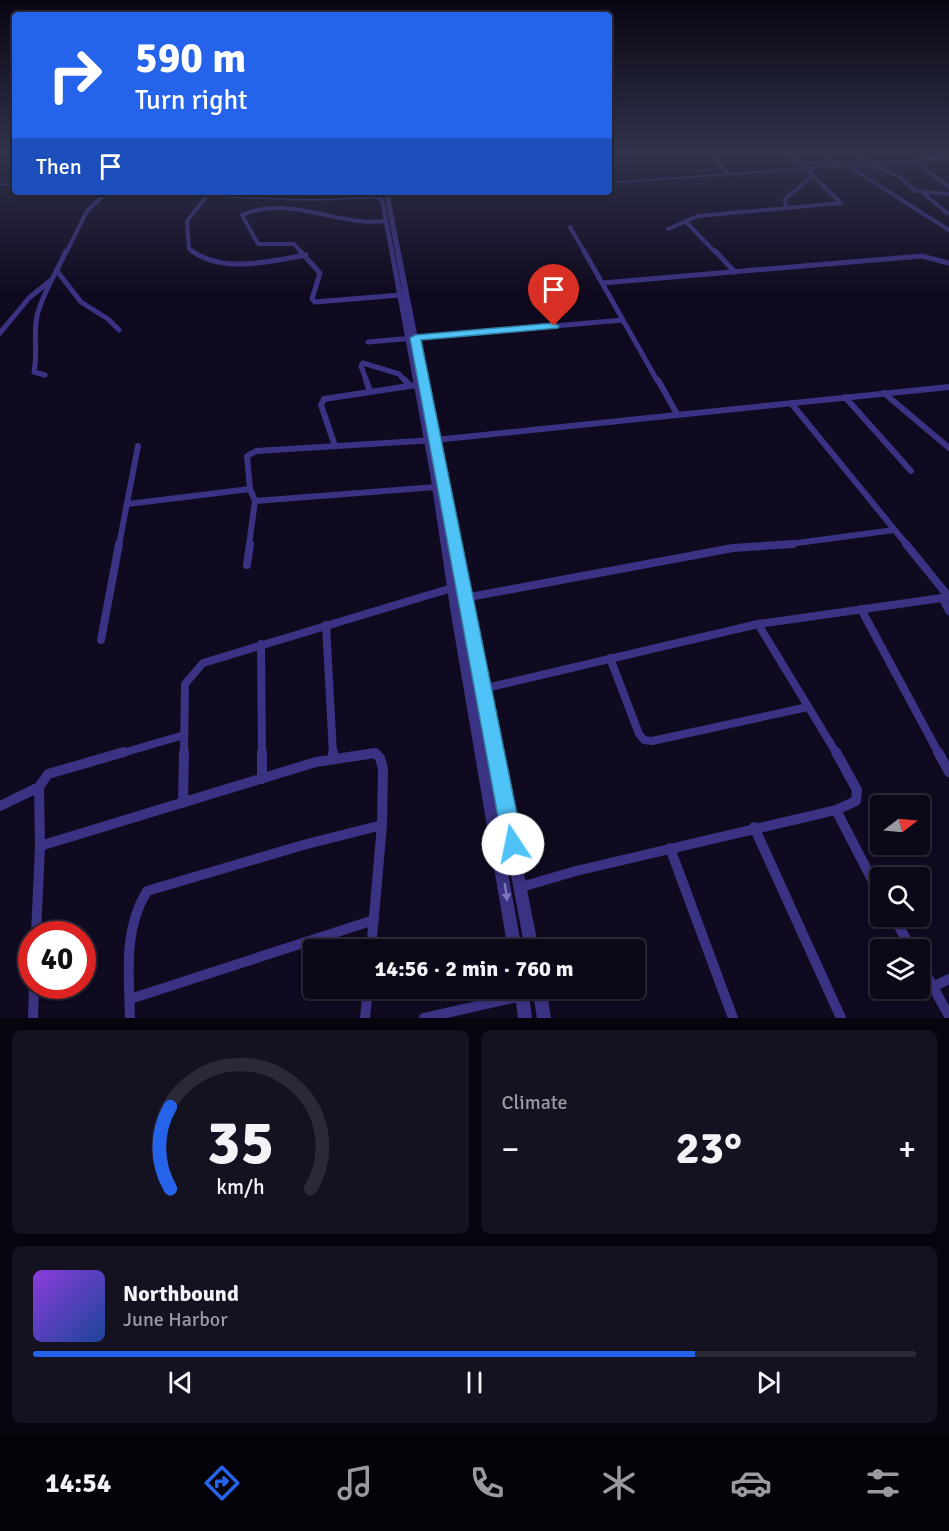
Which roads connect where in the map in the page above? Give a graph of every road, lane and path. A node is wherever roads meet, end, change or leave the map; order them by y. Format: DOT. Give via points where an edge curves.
graph roads {
  1 [pos="100,199"];
  2 [pos="205,199"];
  3 [pos="259,199"];
  4 [pos="344,199"];
  5 [pos="379,199"];
  6 [pos="392,199"];
  7 [pos="786,199"];
  8 [pos="836,199"];
  9 [pos="900,199"];
  10 [pos="930,199"];
  11 [pos="786,208"];
  12 [pos="947,213"];
  13 [pos="385,221"];
  14 [pos="685,221"];
  15 [pos="570,227"];
  16 [pos="668,229"];
  17 [pos="949,230"];
  18 [pos="306,255"];
  19 [pos="949,263"];
  20 [pos="57,271"];
  21 [pos="735,272"];
  22 [pos="51,280"];
  23 [pos="602,283"];
  24 [pos="400,296"];
  25 [pos="623,320"];
  26 [pos="119,330"];
  27 [pos="0,333"];
  28 [pos="412,338"];
  29 [pos="368,342"];
  30 [pos="45,375"];
  31 [pos="413,386"];
  32 [pos="949,387"];
  33 [pos="370,391"];
  34 [pos="884,393"];
  35 [pos="845,397"];
  36 [pos="791,403"];
  37 [pos="677,414"];
  38 [pos="431,440"];
  39 [pos="138,446"];
  40 [pos="335,446"];
  41 [pos="949,448"];
  42 [pos="911,471"];
  43 [pos="436,487"];
  44 [pos="249,489"];
  45 [pos="255,501"];
  46 [pos="128,504"];
  47 [pos="894,530"];
  48 [pos="247,565"];
  49 [pos="452,588"];
  50 [pos="464,598"];
  51 [pos="947,598"];
  52 [pos="861,609"];
  53 [pos="949,611"];
  54 [pos="758,624"];
  55 [pos="326,625"];
  56 [pos="100,640"];
  57 [pos="261,644"];
  58 [pos="609,658"];
  59 [pos="482,689"];
  60 [pos="808,707"];
  61 [pos="184,735"];
  62 [pos="333,758"];
  63 [pos="949,772"];
  64 [pos="262,778"];
  65 [pos="39,787"];
  66 [pos="183,803"];
  67 [pos="0,806"];
  68 [pos="836,810"];
  69 [pos="382,825"];
  70 [pos="754,827"];
  71 [pos="40,846"];
  72 [pos="670,848"];
  73 [pos="870,876"];
  74 [pos="521,887"];
  75 [pos="374,920"];
  76 [pos="37,921"];
  77 [pos="372,939"];
  78 [pos="513,939"];
  79 [pos="530,939"];
  80 [pos="949,979"];
  81 [pos="930,981"];
  82 [pos="933,987"];
  83 [pos="34,999"];
  84 [pos="130,999"];
  85 [pos="367,999"];
  86 [pos="496,999"];
  87 [pos="523,999"];
  88 [pos="541,999"];
  89 [pos="949,1016"];
  90 [pos="33,1018"];
  91 [pos="130,1018"];
  92 [pos="365,1018"];
  93 [pos="424,1018"];
  94 [pos="525,1018"];
  95 [pos="544,1018"];
  96 [pos="733,1018"];
  97 [pos="841,1018"];
  1 -- 20 [label="street" via="87,211"];
  2 -- 18 [label="street" via="187,220 189,249 199,258 256,263"];
  3 -- 4 [label="street"];
  5 -- 13 [label="street"];
  6 -- 28 [label="street"];
  7 -- 11 [label="street"];
  8 -- 11 [label="street" via="841,203"];
  9 -- 17 [label="street"];
  10 -- 12 [label="street"];
  11 -- 14 [label="street" via="704,215"];
  13 -- 18 [label="street" via="361,222 304,210 250,211 242,215 258,244 294,244"];
  13 -- 24 [label="street"];
  14 -- 16 [label="street"];
  14 -- 21 [label="street"];
  15 -- 23 [label="street"];
  18 -- 24 [label="street" via="320,273 312,299 315,302"];
  19 -- 21 [label="street" via="922,256"];
  20 -- 22 [label="street"];
  20 -- 26 [label="street" via="81,302 109,317"];
  21 -- 23 [label="street"];
  22 -- 27 [label="street" via="39,288"];
  22 -- 30 [label="street" via="38,313 34,337 38,351 34,372"];
  23 -- 25 [label="street"];
  24 -- 28 [label="street"];
  25 -- 28 [label="street"];
  25 -- 37 [label="street"];
  28 -- 29 [label="street"];
  28 -- 31 [label="street"];
  28 -- 38 [label="street"];
  31 -- 33 [label="street"];
  31 -- 33 [label="street" via="399,374 363,363"];
  31 -- 38 [label="street"];
  32 -- 34 [label="street"];
  33 -- 40 [label="street" via="322,402"];
  34 -- 35 [label="street"];
  34 -- 41 [label="street"];
  35 -- 36 [label="street"];
  35 -- 42 [label="street"];
  36 -- 37 [label="street"];
  36 -- 47 [label="street"];
  37 -- 38 [label="street"];
  38 -- 40 [label="street"];
  38 -- 43 [label="street"];
  38 -- 50 [label="street"];
  39 -- 46 [label="street"];
  40 -- 44 [label="street" via="250,452"];
  43 -- 45 [label="street"];
  43 -- 49 [label="street"];
  44 -- 45 [label="street"];
  44 -- 46 [label="street"];
  45 -- 48 [label="street"];
  46 -- 56 [label="street"];
  47 -- 50 [label="street" via="770,547 733,548"];
  47 -- 51 [label="street"];
  49 -- 55 [label="street"];
  49 -- 78 [label="street, one-way"];
  50 -- 59 [label="street"];
  51 -- 52 [label="street"];
  51 -- 53 [label="street"];
  52 -- 54 [label="street"];
  52 -- 63 [label="street"];
  54 -- 58 [label="street"];
  54 -- 60 [label="street"];
  55 -- 57 [label="street"];
  55 -- 62 [label="street"];
  57 -- 61 [label="street" via="203,663 189,675"];
  57 -- 64 [label="street"];
  58 -- 59 [label="street"];
  58 -- 60 [label="street" via="644,740"];
  59 -- 74 [label="street"];
  60 -- 68 [label="street" via="857,790 856,801"];
  61 -- 65 [label="street" via="48,774"];
  61 -- 66 [label="street"];
  62 -- 64 [label="street"];
  62 -- 69 [label="street" via="375,753 381,758"];
  64 -- 66 [label="street"];
  65 -- 67 [label="street"];
  65 -- 71 [label="street"];
  66 -- 71 [label="street"];
  68 -- 70 [label="street"];
  68 -- 73 [label="street"];
  69 -- 75 [label="street"];
  69 -- 84 [label="street" via="147,891 134,913 130,934"];
  70 -- 72 [label="street"];
  70 -- 97 [label="street"];
  71 -- 76 [label="street"];
  72 -- 74 [label="street"];
  72 -- 96 [label="street"];
  74 -- 79 [label="street"];
  75 -- 77 [label="street"];
  75 -- 84 [label="street"];
  80 -- 82 [label="street"];
  81 -- 82 [label="street"];
  82 -- 89 [label="street"];
  83 -- 90 [label="street"];
  84 -- 91 [label="street"];
  85 -- 92 [label="street"];
  86 -- 93 [label="street"];
  87 -- 94 [label="street"];
  88 -- 95 [label="street"];
}
